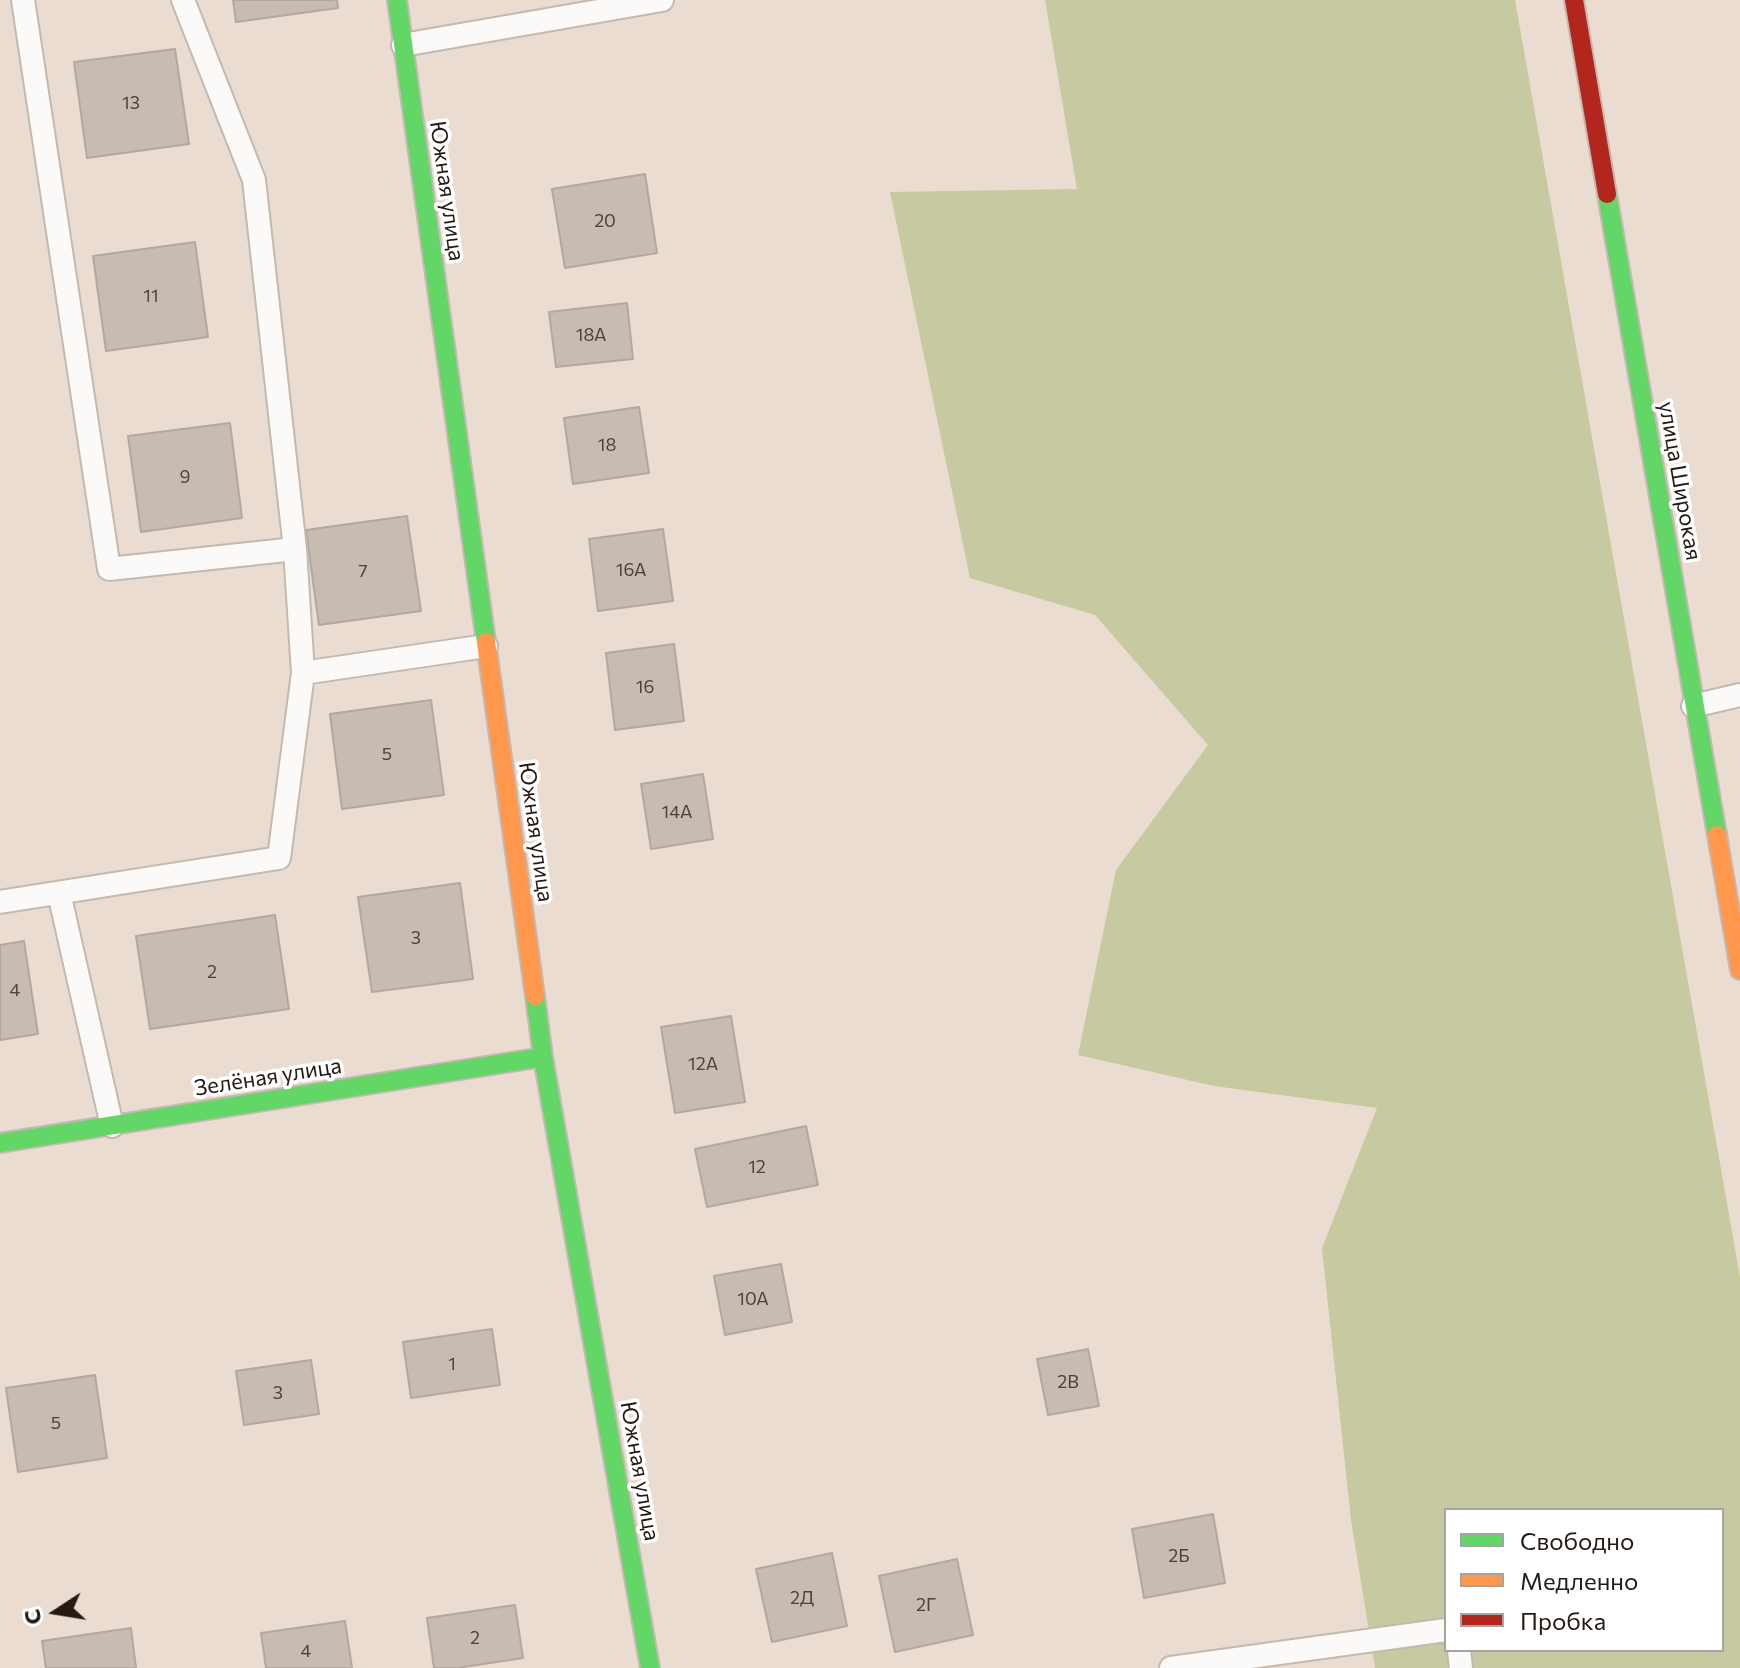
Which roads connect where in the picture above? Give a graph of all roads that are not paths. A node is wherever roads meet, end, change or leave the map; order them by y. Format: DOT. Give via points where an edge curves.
graph roads {
  1 [pos="23,0"];
  2 [pos="183,0"];
  3 [pos="397,0"];
  4 [pos="662,0"];
  5 [pos="1574,0"];
  6 [pos="403,45"];
  7 [pos="295,549"];
  8 [pos="486,646"];
  9 [pos="303,673"];
  10 [pos="1740,695"];
  11 [pos="1693,706"];
  12 [pos="59,893"];
  13 [pos="0,902"];
  14 [pos="1740,970"];
  15 [pos="543,1057"];
  16 [pos="112,1126"];
  17 [pos="0,1143"];
  18 [pos="1444,1630"];
  19 [pos="650,1668"];
  20 [pos="1171,1668"];
  1 -- 7 [label="lane" via="109,569"];
  2 -- 7 [label="lane" via="254,180"];
  3 -- 6 [label="street, Южная улица"];
  4 -- 6 [label="lane"];
  5 -- 11 [label="street, улица Широкая"];
  6 -- 8 [label="street, Южная улица"];
  7 -- 9 [label="lane"];
  8 -- 9 [label="lane"];
  8 -- 15 [label="street, Южная улица"];
  9 -- 12 [label="lane" via="279,858"];
  10 -- 11 [label="lane"];
  11 -- 14 [label="street, улица Широкая"];
  12 -- 13 [label="lane"];
  12 -- 16 [label="lane"];
  15 -- 16 [label="street, Зелёная улица"];
  15 -- 19 [label="street, Южная улица"];
  16 -- 17 [label="street, Зелёная улица"];
  18 -- 20 [label="lane"];
}
